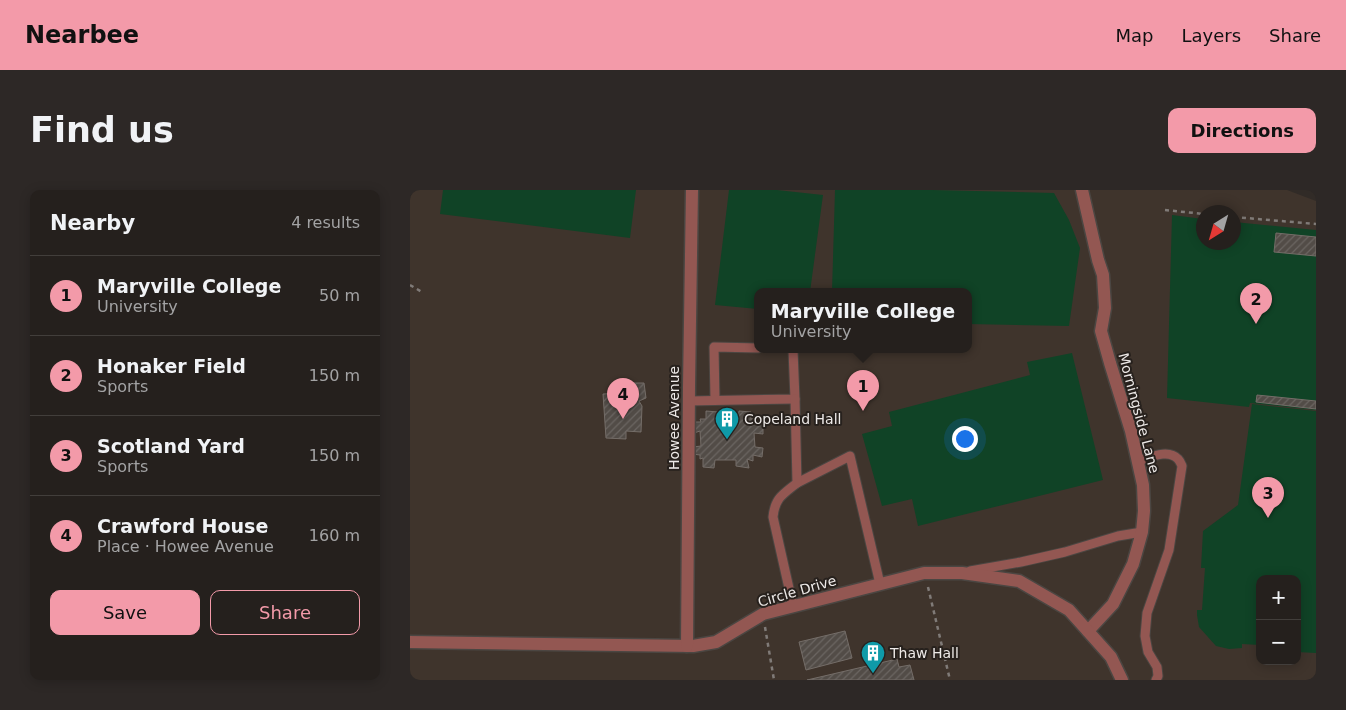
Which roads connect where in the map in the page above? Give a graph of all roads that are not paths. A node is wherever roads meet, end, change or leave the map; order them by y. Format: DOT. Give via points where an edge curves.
graph roads {
  1 [pos="692,190"];
  2 [pos="1082,190"];
  3 [pos="754,348"];
  4 [pos="793,353"];
  5 [pos="795,399"];
  6 [pos="689,400"];
  7 [pos="715,400"];
  8 [pos="1138,461"];
  9 [pos="797,483"];
  10 [pos="1142,532"];
  11 [pos="962,573"];
  12 [pos="880,584"];
  13 [pos="793,606"];
  14 [pos="1088,631"];
  15 [pos="410,642"];
  16 [pos="687,646"];
  17 [pos="1122,680"];
  18 [pos="1156,680"];
  1 -- 6 [label="street, Howee Avenue"];
  2 -- 8 [label="street, Morningside Lane" via="1103,275 1105,308 1101,331"];
  3 -- 7 [label="lane" via="714,347"];
  4 -- 5 [label="lane"];
  5 -- 7 [label="lane"];
  5 -- 9 [label="lane"];
  6 -- 7 [label="lane"];
  6 -- 16 [label="street, Howee Avenue"];
  8 -- 10 [label="street, Morningside Lane" via="1143,485"];
  8 -- 18 [label="lane" via="1169,454 1178,458 1182,466 1169,550 1147,613 1148,652 1157,667"];
  9 -- 12 [label="lane" via="850,456"];
  9 -- 13 [label="lane" via="774,505 773,517"];
  10 -- 11 [label="lane"];
  10 -- 14 [label="street, Morningside Lane" via="1133,564 1113,604"];
  11 -- 12 [label="street, Circle Drive" via="924,573"];
  11 -- 14 [label="street, Circle Drive" via="1019,581 1069,610"];
  12 -- 13 [label="street, Circle Drive"];
  13 -- 16 [label="street, Circle Drive" via="762,614 716,642"];
  14 -- 17 [label="street, Circle Drive" via="1111,657"];
  15 -- 16 [label="street, Circle Drive"];
}
